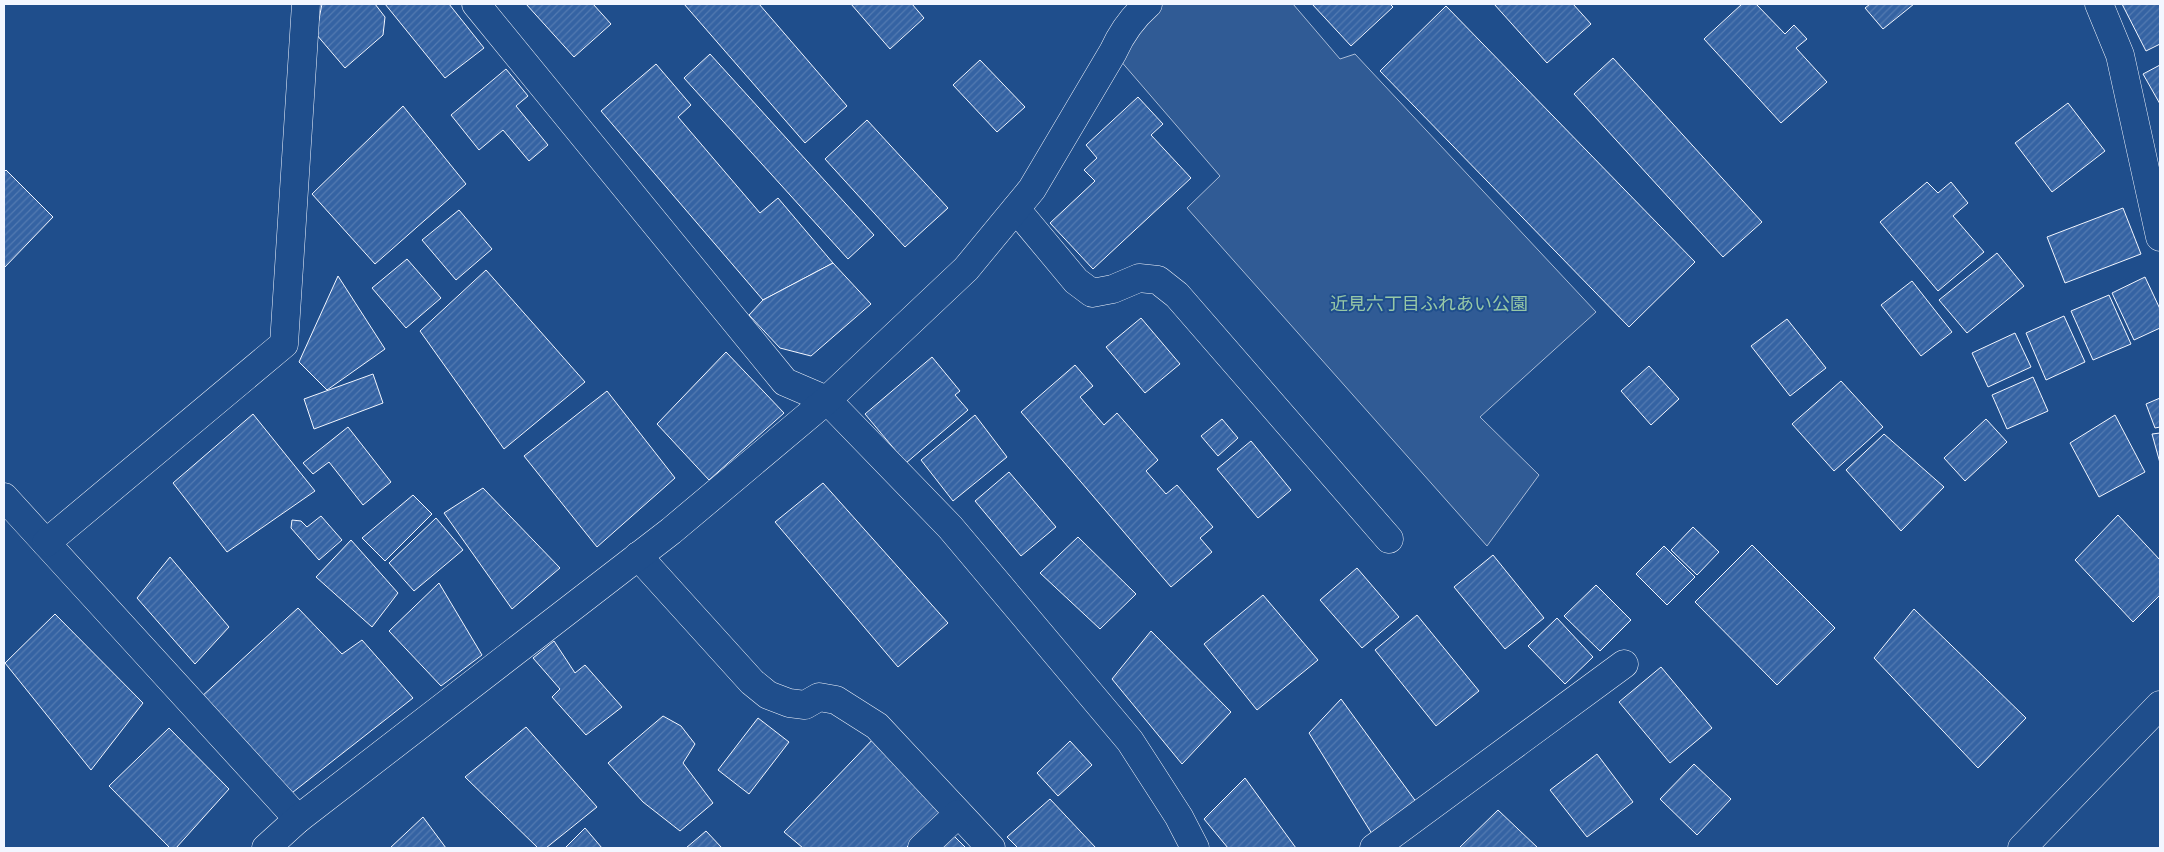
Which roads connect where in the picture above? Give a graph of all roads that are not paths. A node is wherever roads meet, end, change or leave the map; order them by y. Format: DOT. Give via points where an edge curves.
graph roads {
  1 [pos="306,4"];
  2 [pos="476,4"];
  3 [pos="1148,4"];
  4 [pos="2099,4"];
  5 [pos="1016,209"];
  6 [pos="2160,237"];
  7 [pos="827,400"];
  8 [pos="4,497"];
  9 [pos="1389,539"];
  10 [pos="46,543"];
  11 [pos="638,556"];
  12 [pos="1624,664"];
  13 [pos="2160,705"];
  14 [pos="958,814"];
  15 [pos="298,819"];
  16 [pos="1183,844"];
  17 [pos="266,848"];
  18 [pos="922,848"];
  19 [pos="991,848"];
  20 [pos="1374,848"];
  21 [pos="2023,848"];
  1 -- 10 [label="street" via="284,344"];
  2 -- 7 [label="street" via="785,382"];
  3 -- 5 [label="street" via="1123,32 1032,189"];
  4 -- 6 [label="street" via="2120,55"];
  5 -- 7 [label="street" via="966,269"];
  5 -- 9 [label="street" via="1076,280 1092,293 1139,278 1158,280 1176,295"];
  7 -- 11 [label="street"];
  7 -- 16 [label="street" via="950,527 1130,741"];
  8 -- 10 [label="street"];
  10 -- 15 [label="street"];
  11 -- 14 [label="street" via="752,682 768,695 789,703 806,704 819,697 836,700 877,726"];
  11 -- 15 [label="street"];
  12 -- 20 [label="street"];
  13 -- 21 [label="street"];
  14 -- 18 [label="street"];
  14 -- 19 [label="street"];
  15 -- 17 [label="street"];
}
